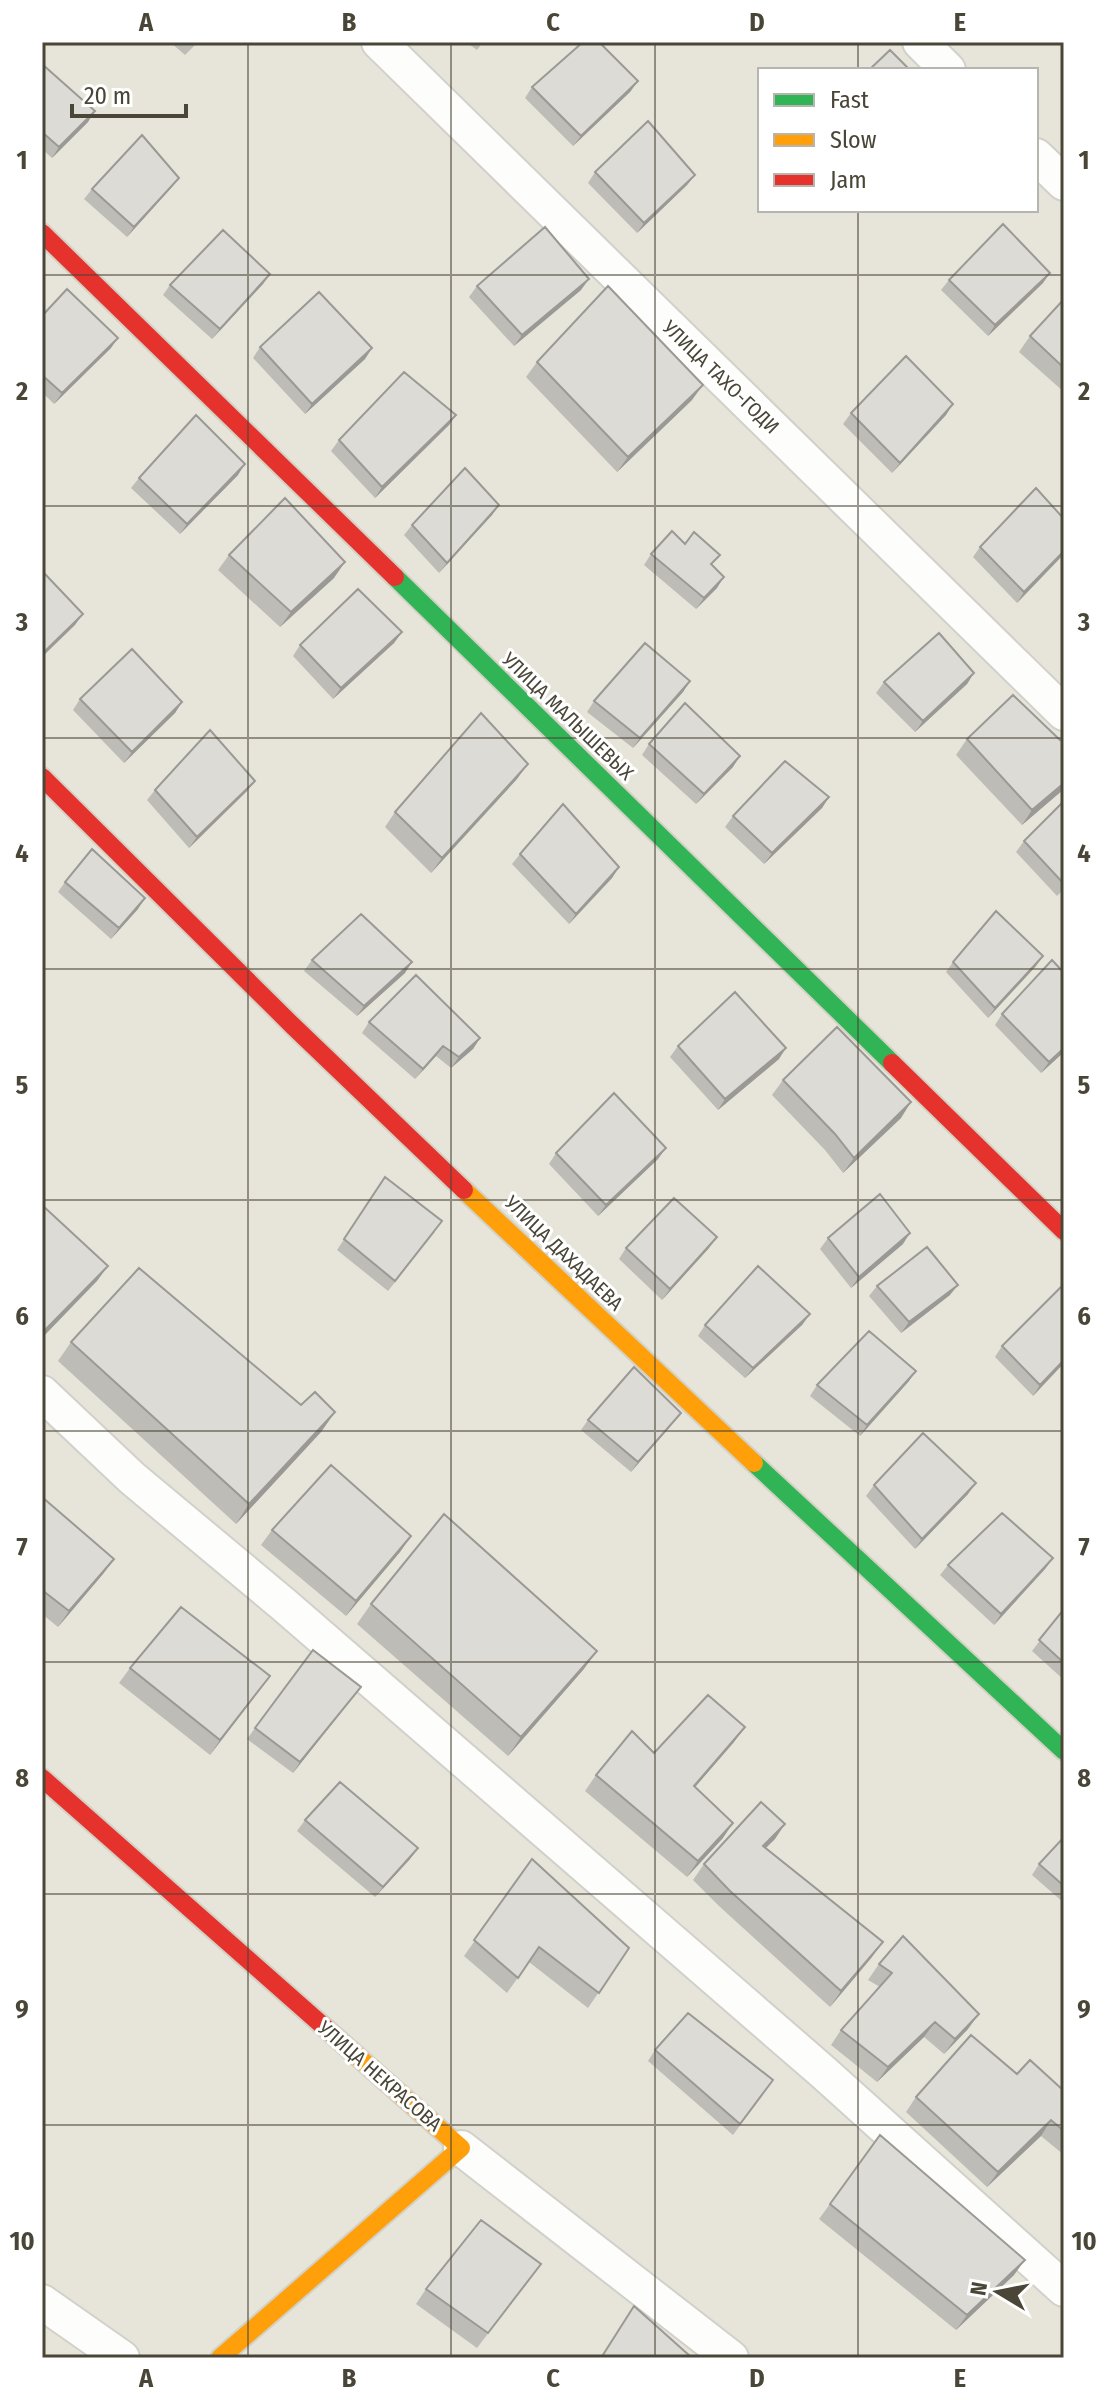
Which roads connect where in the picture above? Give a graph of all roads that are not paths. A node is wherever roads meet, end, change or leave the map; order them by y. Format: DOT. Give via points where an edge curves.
graph roads {
  1 [pos="379,42"];
  2 [pos="920,42"];
  3 [pos="946,68"];
  4 [pos="1038,158"];
  5 [pos="1064,183"];
  6 [pos="42,233"];
  7 [pos="1064,713"];
  8 [pos="42,777"];
  9 [pos="1064,1231"];
  10 [pos="42,1393"];
  11 [pos="1064,1751"];
  12 [pos="42,1778"];
  13 [pos="461,2148"];
  14 [pos="1064,2289"];
  15 [pos="42,2302"];
  16 [pos="122,2358"];
  17 [pos="220,2358"];
  18 [pos="731,2358"];
  1 -- 7 [label="street, УЛИЦА ТАХО-ГОДИ"];
  2 -- 3 [label="street"];
  4 -- 5 [label="street"];
  6 -- 9 [label="street, УЛИЦА МАЛЫШЕВЫХ"];
  8 -- 11 [label="street, УЛИЦА ДАХАДАЕВА" via="181,919"];
  10 -- 14 [label="street" via="132,1478 823,2072"];
  12 -- 13 [label="street, УЛИЦА НЕКРАСОВА"];
  13 -- 17 [label="street"];
  13 -- 18 [label="street, УЛИЦА НЕКРАСОВА"];
  15 -- 16 [label="street"];
}
